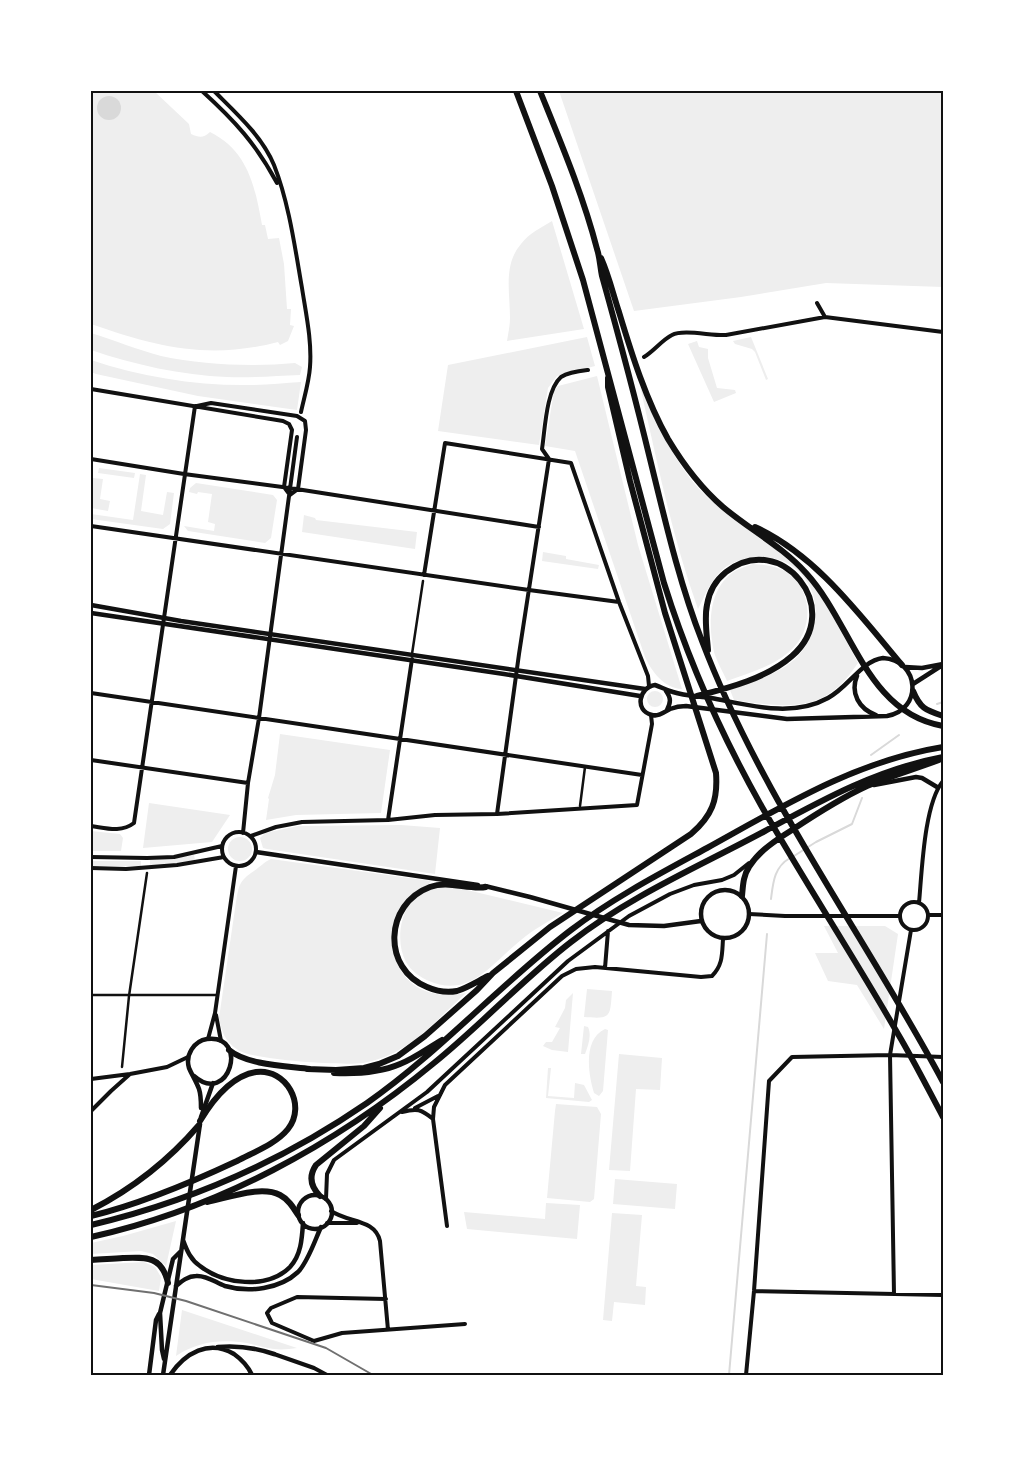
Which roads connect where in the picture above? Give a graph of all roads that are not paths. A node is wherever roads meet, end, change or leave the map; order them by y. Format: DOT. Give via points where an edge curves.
graph roads {
  1 [pos="202,91"];
  2 [pos="214,91"];
  3 [pos="516,91"];
  4 [pos="540,91"];
  5 [pos="220,108"];
  6 [pos="237,113"];
  7 [pos="281,192"];
  8 [pos="817,303"];
  9 [pos="825,317"];
  10 [pos="943,332"];
  11 [pos="624,340"];
  12 [pos="644,356"];
  13 [pos="607,363"];
  14 [pos="588,370"];
  15 [pos="91,389"];
  16 [pos="195,406"];
  17 [pos="301,412"];
  18 [pos="297,437"];
  19 [pos="91,459"];
  20 [pos="549,459"];
  21 [pos="184,474"];
  22 [pos="284,487"];
  23 [pos="290,488"];
  24 [pos="298,489"];
  25 [pos="290,495"];
  26 [pos="433,510"];
  27 [pos="738,519"];
  28 [pos="91,526"];
  29 [pos="539,527"];
  30 [pos="175,539"];
  31 [pos="281,554"];
  32 [pos="424,574"];
  33 [pos="423,581"];
  34 [pos="529,590"];
  35 [pos="619,602"];
  36 [pos="91,605"];
  37 [pos="91,613"];
  38 [pos="163,618"];
  39 [pos="162,624"];
  40 [pos="270,633"];
  41 [pos="270,639"];
  42 [pos="412,657"];
  43 [pos="710,662"];
  44 [pos="943,665"];
  45 [pos="904,666"];
  46 [pos="517,670"];
  47 [pos="857,674"];
  48 [pos="516,676"];
  49 [pos="912,687"];
  50 [pos="647,688"];
  51 [pos="665,690"];
  52 [pos="91,693"];
  53 [pos="640,696"];
  54 [pos="697,696"];
  55 [pos="151,702"];
  56 [pos="668,710"];
  57 [pos="651,715"];
  58 [pos="878,716"];
  59 [pos="943,716"];
  60 [pos="259,718"];
  61 [pos="943,726"];
  62 [pos="400,739"];
  63 [pos="943,746"];
  64 [pos="505,755"];
  65 [pos="943,758"];
  66 [pos="91,760"];
  67 [pos="585,766"];
  68 [pos="141,768"];
  69 [pos="642,775"];
  70 [pos="943,781"];
  71 [pos="248,783"];
  72 [pos="868,786"];
  73 [pos="938,787"];
  74 [pos="580,806"];
  75 [pos="497,814"];
  76 [pos="388,820"];
  77 [pos="91,826"];
  78 [pos="243,832"];
  79 [pos="251,836"];
  80 [pos="222,846"];
  81 [pos="256,852"];
  82 [pos="224,857"];
  83 [pos="756,857"];
  84 [pos="91,858"];
  85 [pos="236,866"];
  86 [pos="91,868"];
  87 [pos="147,873"];
  88 [pos="486,887"];
  89 [pos="742,896"];
  90 [pos="919,903"];
  91 [pos="749,914"];
  92 [pos="928,915"];
  93 [pos="943,915"];
  94 [pos="899,916"];
  95 [pos="701,921"];
  96 [pos="911,930"];
  97 [pos="608,931"];
  98 [pos="723,939"];
  99 [pos="605,968"];
  100 [pos="493,973"];
  101 [pos="91,995"];
  102 [pos="218,995"];
  103 [pos="130,996"];
  104 [pos="215,1013"];
  105 [pos="449,1036"];
  106 [pos="208,1039"];
  107 [pos="221,1042"];
  108 [pos="229,1050"];
  109 [pos="890,1055"];
  110 [pos="188,1057"];
  111 [pos="943,1057"];
  112 [pos="122,1066"];
  113 [pos="307,1069"];
  114 [pos="130,1074"];
  115 [pos="194,1076"];
  116 [pos="91,1079"];
  117 [pos="212,1082"];
  118 [pos="943,1082"];
  119 [pos="438,1096"];
  120 [pos="386,1101"];
  121 [pos="415,1108"];
  122 [pos="91,1111"];
  123 [pos="202,1112"];
  124 [pos="400,1112"];
  125 [pos="943,1117"];
  126 [pos="433,1119"];
  127 [pos="200,1123"];
  128 [pos="323,1198"];
  129 [pos="194,1205"];
  130 [pos="91,1210"];
  131 [pos="331,1211"];
  132 [pos="298,1215"];
  133 [pos="91,1216"];
  134 [pos="303,1223"];
  135 [pos="327,1223"];
  136 [pos="362,1223"];
  137 [pos="91,1225"];
  138 [pos="447,1226"];
  139 [pos="321,1227"];
  140 [pos="91,1237"];
  141 [pos="183,1239"];
  142 [pos="180,1252"];
  143 [pos="91,1260"];
  144 [pos="168,1283"];
  145 [pos="176,1286"];
  146 [pos="754,1291"];
  147 [pos="894,1294"];
  148 [pos="943,1295"];
  149 [pos="386,1299"];
  150 [pos="160,1311"];
  151 [pos="465,1324"];
  152 [pos="388,1330"];
  153 [pos="217,1348"];
  154 [pos="274,1354"];
  155 [pos="165,1362"];
  156 [pos="149,1375"];
  157 [pos="163,1375"];
  158 [pos="170,1375"];
  159 [pos="252,1375"];
  160 [pos="327,1375"];
  161 [pos="746,1375"];
  1 -- 5 [label="street"];
  2 -- 6 [label="street"];
  3 -- 13 [label="highway" via="555,193"];
  4 -- 11 [label="highway" via="574,178"];
  5 -- 6 [label="street"];
  5 -- 7 [label="street" via="254,144"];
  6 -- 7 [label="street" via="274,165"];
  7 -- 17 [label="street" via="295,246 309,331 310,368"];
  8 -- 9 [label="street"];
  9 -- 10 [label="street"];
  9 -- 12 [label="street" via="726,335 672,334"];
  11 -- 27 [label="highway" via="676,451 700,483"];
  11 -- 43 [label="highway" via="674,556"];
  13 -- 100 [label="highway" via="608,387 626,465 665,613 716,773 717,793 706,818 691,834 550,927"];
  13 -- 125 [label="highway" via="659,564 695,668 761,806 898,1034"];
  14 -- 20 [label="street" via="563,376 554,384 542,449"];
  15 -- 16 [label="street"];
  16 -- 21 [label="street"];
  16 -- 22 [label="street" via="289,424 292,430"];
  16 -- 24 [label="street" via="210,403 297,416 305,421"];
  18 -- 23 [label="street"];
  19 -- 21 [label="street"];
  20 -- 26 [label="street" via="445,443"];
  20 -- 29 [label="street"];
  20 -- 35 [label="street" via="571,463"];
  21 -- 22 [label="street"];
  21 -- 30 [label="street"];
  22 -- 23 [label="street"];
  22 -- 25 [label="street"];
  23 -- 24 [label="street"];
  23 -- 25 [label="street"];
  24 -- 25 [label="street"];
  24 -- 26 [label="street"];
  25 -- 31 [label="street"];
  26 -- 29 [label="street"];
  26 -- 32 [label="street"];
  27 -- 45 [label="highway" via="762,530 815,566"];
  27 -- 61 [label="highway" via="806,572 826,598 873,679 888,698 921,720"];
  28 -- 30 [label="street"];
  29 -- 34 [label="street"];
  30 -- 31 [label="street"];
  30 -- 38 [label="street"];
  31 -- 32 [label="street"];
  31 -- 40 [label="street"];
  32 -- 34 [label="street"];
  33 -- 42 [label="street"];
  34 -- 35 [label="street"];
  34 -- 46 [label="street"];
  35 -- 50 [label="street" via="648,676"];
  36 -- 38 [label="street"];
  37 -- 39 [label="street"];
  38 -- 39 [label="street"];
  38 -- 40 [label="street"];
  39 -- 41 [label="street"];
  39 -- 55 [label="street"];
  40 -- 41 [label="street"];
  40 -- 42 [label="street"];
  41 -- 42 [label="street"];
  41 -- 60 [label="street"];
  42 -- 46 [label="street"];
  42 -- 48 [label="street"];
  42 -- 62 [label="street"];
  43 -- 54 [label="highway" via="707,606 713,588 723,575 744,562 767,561 784,566 799,578 809,594 812,616 806,638 797,652 766,672"];
  43 -- 118 [label="highway" via="783,811"];
  44 -- 45 [label="street"];
  44 -- 49 [label="street"];
  45 -- 47 [label="street" via="888,658 877,659"];
  45 -- 49 [label="street"];
  46 -- 48 [label="street"];
  46 -- 50 [label="street"];
  47 -- 54 [label="street" via="831,696 805,707 771,708"];
  47 -- 58 [label="street" via="854,690 858,700 864,709"];
  48 -- 53 [label="street"];
  48 -- 64 [label="street"];
  49 -- 58 [label="street" via="908,703 899,712"];
  49 -- 59 [label="highway" via="917,702 923,708"];
  50 -- 51 [label="street" via="655,685"];
  50 -- 53 [label="street"];
  51 -- 54 [label="street"];
  51 -- 56 [label="street" via="670,697"];
  52 -- 55 [label="street"];
  53 -- 57 [label="street" via="642,708"];
  55 -- 60 [label="street"];
  55 -- 68 [label="street"];
  56 -- 57 [label="street"];
  56 -- 58 [label="street" via="686,706 787,719"];
  57 -- 69 [label="street"];
  60 -- 62 [label="street"];
  60 -- 71 [label="street"];
  62 -- 64 [label="street"];
  62 -- 76 [label="street"];
  63 -- 105 [label="highway" via="882,761 831,780 626,894 572,929"];
  64 -- 67 [label="street"];
  64 -- 75 [label="street"];
  65 -- 72 [label="highway"];
  65 -- 120 [label="highway" via="894,769 841,790 598,922 539,968 454,1046"];
  66 -- 68 [label="street"];
  67 -- 69 [label="street"];
  67 -- 74 [label="street"];
  68 -- 71 [label="street"];
  68 -- 77 [label="street" via="134,823 120,830"];
  69 -- 75 [label="street" via="637,806"];
  70 -- 73 [label="street"];
  71 -- 78 [label="street"];
  72 -- 73 [label="street" via="916,777"];
  72 -- 83 [label="highway" via="804,821"];
  73 -- 90 [label="street" via="930,808"];
  75 -- 76 [label="street"];
  76 -- 79 [label="street" via="302,822"];
  78 -- 79 [label="street"];
  78 -- 80 [label="street" via="230,835"];
  79 -- 81 [label="street"];
  80 -- 82 [label="street"];
  80 -- 84 [label="street" via="174,857"];
  81 -- 85 [label="street" via="251,862"];
  81 -- 88 [label="street"];
  82 -- 85 [label="street"];
  82 -- 86 [label="street" via="170,866"];
  83 -- 89 [label="highway" via="746,872"];
  83 -- 97 [label="street" via="734,875 670,894"];
  85 -- 102 [label="street"];
  87 -- 103 [label="street"];
  88 -- 95 [label="street" via="629,925 664,926"];
  88 -- 100 [label="highway" via="451,884 430,887 406,905 396,921 393,940 407,975 436,991 456,991"];
  89 -- 91 [label="street"];
  89 -- 95 [label="street" via="729,890 715,891 701,906"];
  90 -- 92 [label="street"];
  90 -- 94 [label="street" via="905,905"];
  91 -- 94 [label="street"];
  91 -- 98 [label="street" via="744,929 731,938"];
  92 -- 93 [label="street"];
  92 -- 96 [label="street" via="923,927"];
  94 -- 96 [label="street" via="903,925"];
  95 -- 98 [label="street" via="713,936"];
  96 -- 109 [label="street"];
  97 -- 99 [label="street"];
  97 -- 124 [label="street" via="568,961 427,1092"];
  98 -- 99 [label="street" via="722,959 712,976"];
  99 -- 119 [label="street" via="576,969 562,976 445,1085"];
  100 -- 113 [label="highway" via="426,1036 398,1056 364,1068"];
  101 -- 103 [label="street"];
  102 -- 103 [label="street"];
  102 -- 104 [label="street"];
  103 -- 112 [label="street"];
  104 -- 106 [label="street"];
  104 -- 107 [label="street"];
  105 -- 113 [label="highway" via="401,1064 374,1072 334,1073"];
  105 -- 137 [label="highway" via="421,1062 366,1103 287,1151 228,1180 178,1199"];
  106 -- 107 [label="street"];
  106 -- 110 [label="street" via="194,1046"];
  107 -- 108 [label="street"];
  108 -- 113 [label="highway" via="251,1060"];
  108 -- 117 [label="street" via="230,1069 225,1077"];
  109 -- 111 [label="street"];
  109 -- 146 [label="street" via="792,1057 769,1082"];
  109 -- 147 [label="street"];
  110 -- 114 [label="street" via="167,1067"];
  110 -- 115 [label="street"];
  114 -- 116 [label="street"];
  114 -- 122 [label="street"];
  115 -- 117 [label="street" via="201,1081"];
  115 -- 123 [label="street" via="200,1091"];
  117 -- 123 [label="street"];
  119 -- 121 [label="street"];
  119 -- 126 [label="street"];
  120 -- 128 [label="highway" via="364,1126 316,1165 311,1180 314,1190"];
  120 -- 129 [label="highway" via="331,1138 287,1162"];
  121 -- 124 [label="street"];
  121 -- 126 [label="street"];
  123 -- 127 [label="street"];
  124 -- 128 [label="street" via="334,1160 326,1174"];
  126 -- 138 [label="street"];
  127 -- 130 [label="highway" via="185,1142 137,1183"];
  127 -- 133 [label="highway" via="220,1093 239,1079 256,1072 278,1076 290,1088 295,1101 295,1115 288,1130 269,1144 199,1179"];
  127 -- 141 [label="street"];
  128 -- 131 [label="street" via="330,1204"];
  128 -- 132 [label="street" via="312,1195 302,1200"];
  129 -- 132 [label="highway" via="250,1193 273,1192 288,1201"];
  129 -- 140 [label="highway"];
  131 -- 135 [label="street"];
  131 -- 136 [label="street"];
  132 -- 134 [label="street"];
  134 -- 139 [label="street" via="313,1228"];
  134 -- 141 [label="street" via="300,1251 290,1267 276,1277 255,1282 239,1282 206,1270 192,1260"];
  135 -- 136 [label="street"];
  135 -- 139 [label="street"];
  136 -- 149 [label="street" via="378,1233"];
  139 -- 145 [label="street" via="299,1271 273,1286 238,1289 198,1275"];
  141 -- 142 [label="street"];
  142 -- 144 [label="street" via="173,1258"];
  142 -- 145 [label="street"];
  143 -- 144 [label="highway" via="147,1258 163,1268"];
  144 -- 150 [label="street"];
  145 -- 155 [label="street"];
  146 -- 147 [label="street"];
  146 -- 161 [label="street"];
  147 -- 148 [label="street"];
  149 -- 152 [label="street"];
  149 -- 152 [label="street" via="297,1297 271,1308 267,1313 272,1323 314,1341 342,1333"];
  150 -- 155 [label="street"];
  150 -- 156 [label="street"];
  151 -- 152 [label="street"];
  153 -- 154 [label="street" via="255,1348"];
  153 -- 158 [label="street" via="190,1354 176,1365"];
  153 -- 159 [label="street" via="238,1357"];
  154 -- 160 [label="street"];
  155 -- 157 [label="street"];
}
